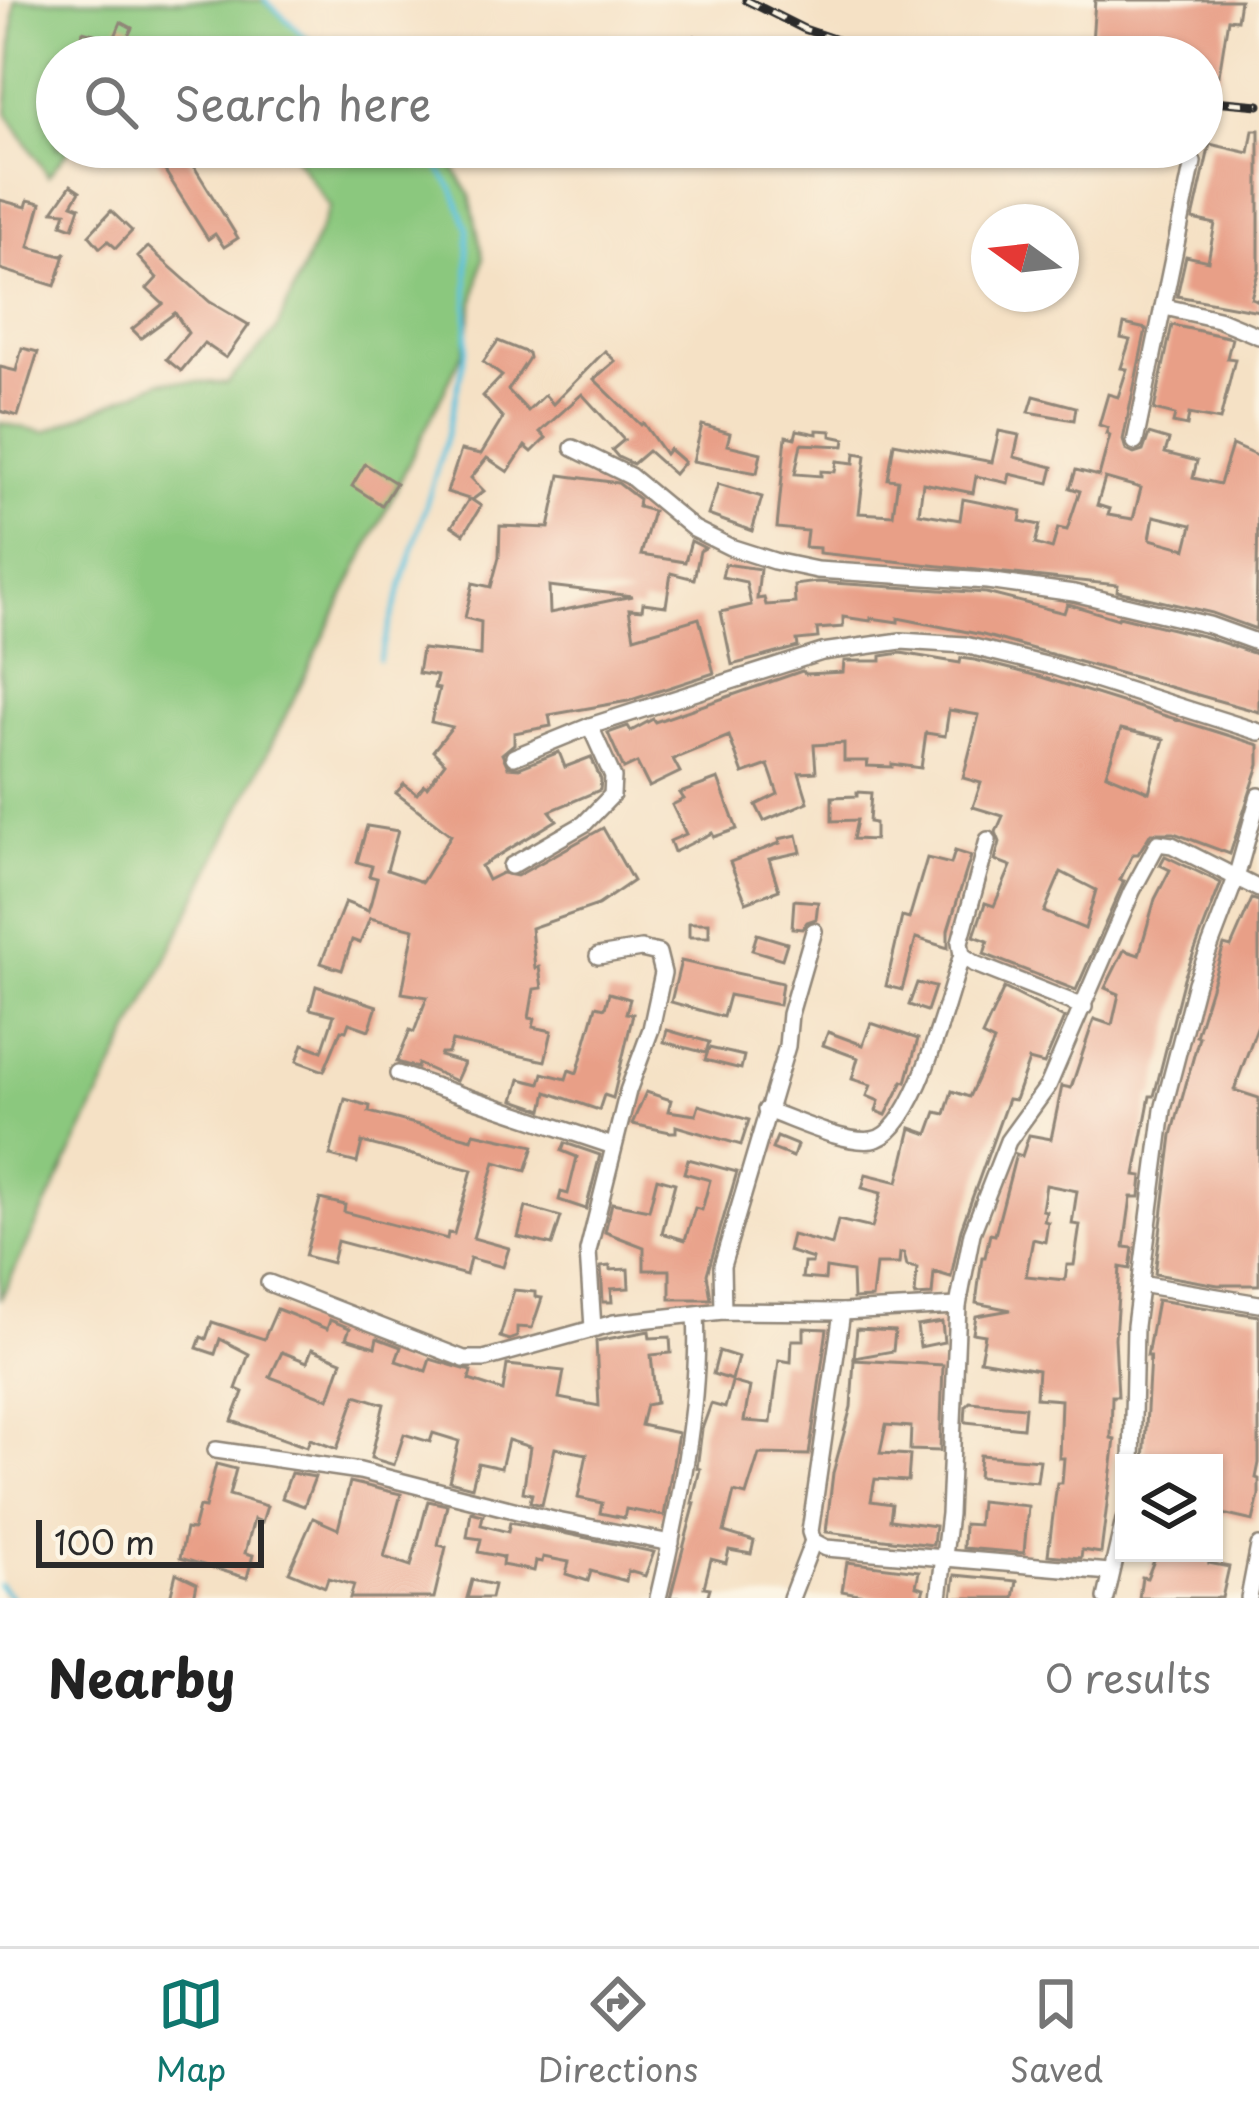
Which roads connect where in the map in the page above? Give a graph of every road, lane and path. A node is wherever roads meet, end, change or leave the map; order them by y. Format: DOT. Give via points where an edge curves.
graph roads {
  1 [pos="1192,168"];
  2 [pos="1166,307"];
  3 [pos="1259,336"];
  4 [pos="1135,442"];
  5 [pos="573,448"];
  6 [pos="1259,644"];
  7 [pos="590,726"];
  8 [pos="1259,732"];
  9 [pos="514,757"];
  10 [pos="1259,796"];
  11 [pos="988,840"];
  12 [pos="511,866"];
  13 [pos="1236,878"];
  14 [pos="1259,890"];
  15 [pos="814,932"];
  16 [pos="962,955"];
  17 [pos="598,956"];
  18 [pos="1084,1006"];
  19 [pos="398,1074"];
  20 [pos="766,1110"];
  21 [pos="613,1146"];
  22 [pos="268,1282"];
  23 [pos="1140,1284"];
  24 [pos="1259,1304"];
  25 [pos="958,1306"];
  26 [pos="723,1311"];
  27 [pos="842,1312"];
  28 [pos="696,1315"];
  29 [pos="592,1328"];
  30 [pos="216,1450"];
  31 [pos="1132,1454"];
  32 [pos="813,1541"];
  33 [pos="671,1543"];
  34 [pos="1259,1546"];
  35 [pos="1115,1553"];
  36 [pos="944,1558"];
  37 [pos="1110,1572"];
  38 [pos="658,1598"];
  39 [pos="791,1598"];
  40 [pos="939,1598"];
  41 [pos="1106,1598"];
  42 [pos="1250,1598"];
  1 -- 2 [label="street"];
  2 -- 3 [label="street"];
  2 -- 4 [label="street"];
  5 -- 6 [label="street" via="630,476 694,529 774,561 1074,593"];
  7 -- 8 [label="street" via="822,652 901,641 965,645 1054,667"];
  7 -- 9 [label="street"];
  7 -- 12 [label="street" via="614,778 612,795 584,824"];
  10 -- 13 [label="street"];
  11 -- 16 [label="street"];
  13 -- 14 [label="street"];
  13 -- 18 [label="street" via="1158,843"];
  13 -- 23 [label="street" via="1196,983 1162,1110"];
  15 -- 20 [label="street"];
  16 -- 18 [label="street"];
  16 -- 20 [label="street" via="913,1101 889,1134 852,1139"];
  17 -- 21 [label="street" via="658,953 663,973"];
  18 -- 25 [label="street" via="988,1187"];
  19 -- 21 [label="street"];
  20 -- 26 [label="street" via="722,1266"];
  21 -- 29 [label="street" via="588,1251"];
  22 -- 29 [label="street" via="464,1358"];
  23 -- 24 [label="street"];
  23 -- 31 [label="street"];
  25 -- 27 [label="street"];
  25 -- 36 [label="street"];
  26 -- 27 [label="street"];
  26 -- 28 [label="street"];
  27 -- 32 [label="street"];
  28 -- 29 [label="street"];
  28 -- 33 [label="street"];
  30 -- 33 [label="street" via="360,1471"];
  32 -- 36 [label="street"];
  32 -- 39 [label="street"];
  33 -- 38 [label="street"];
  34 -- 42 [label="street"];
  35 -- 37 [label="street"];
  36 -- 37 [label="street"];
  36 -- 40 [label="street"];
  37 -- 41 [label="street"];
}
